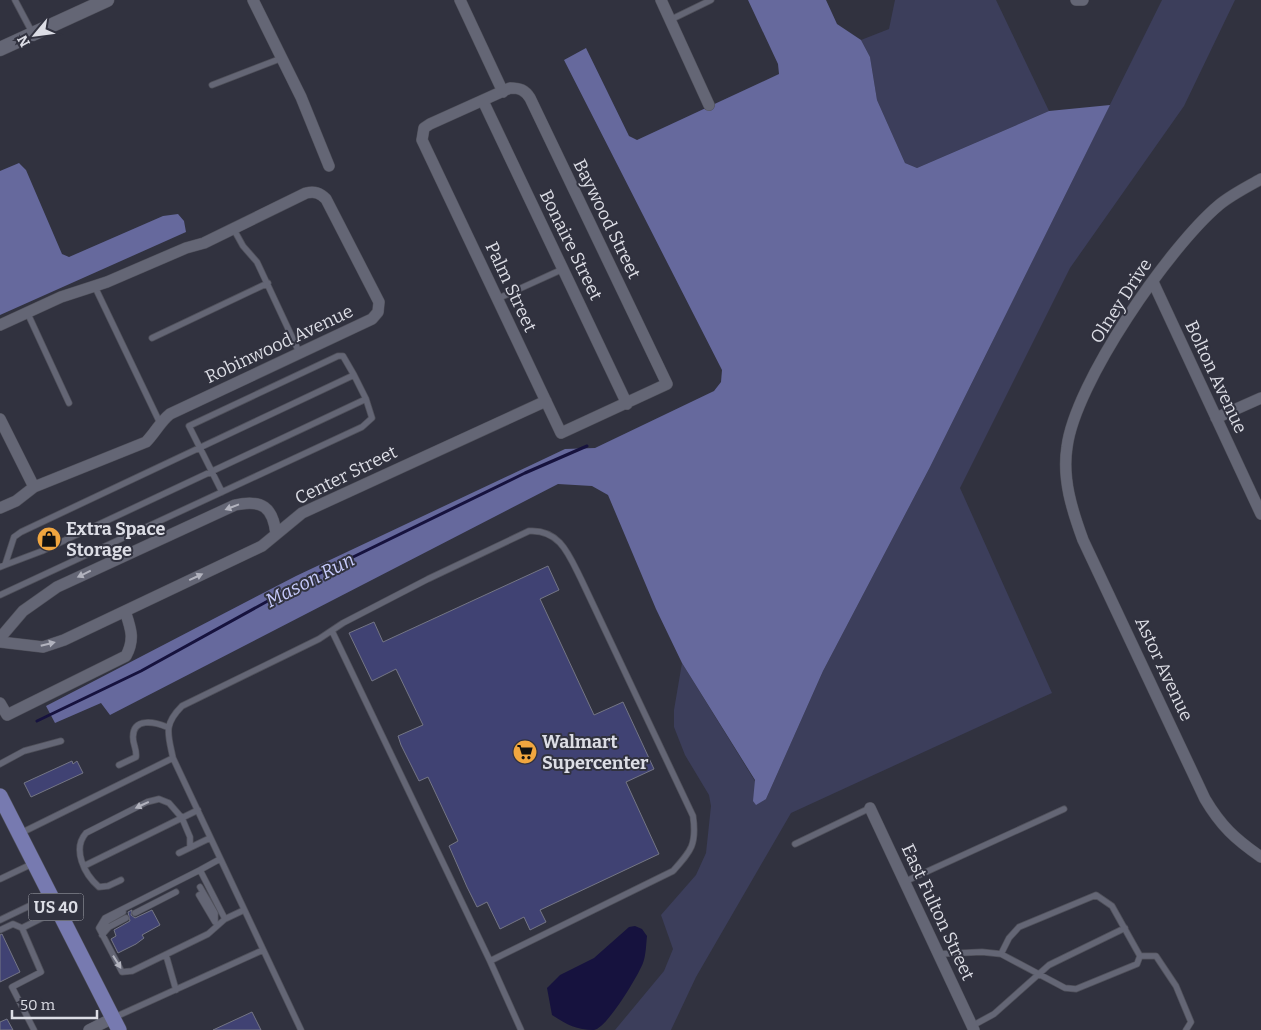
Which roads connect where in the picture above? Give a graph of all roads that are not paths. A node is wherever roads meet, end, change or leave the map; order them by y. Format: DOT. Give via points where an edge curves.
graph roads {
  1 [pos="15,0"];
  2 [pos="107,0"];
  3 [pos="252,0"];
  4 [pos="460,0"];
  5 [pos="661,0"];
  6 [pos="711,0"];
  7 [pos="1076,0"];
  8 [pos="1083,0"];
  9 [pos="670,20"];
  10 [pos="33,34"];
  11 [pos="0,49"];
  12 [pos="282,58"];
  13 [pos="212,85"];
  14 [pos="503,92"];
  15 [pos="483,101"];
  16 [pos="709,105"];
  17 [pos="329,166"];
  18 [pos="1261,179"];
  19 [pos="233,228"];
  20 [pos="563,269"];
  21 [pos="1153,282"];
  22 [pos="268,284"];
  23 [pos="94,286"];
  24 [pos="497,299"];
  25 [pos="27,312"];
  26 [pos="0,325"];
  27 [pos="152,338"];
  28 [pos="300,354"];
  29 [pos="354,375"];
  30 [pos="667,384"];
  31 [pos="1261,398"];
  32 [pos="366,399"];
  33 [pos="546,401"];
  34 [pos="69,403"];
  35 [pos="627,404"];
  36 [pos="1216,418"];
  37 [pos="0,420"];
  38 [pos="160,422"];
  39 [pos="200,448"];
  40 [pos="212,472"];
  41 [pos="1067,478"];
  42 [pos="34,487"];
  43 [pos="222,492"];
  44 [pos="0,508"];
  45 [pos="1261,514"];
  46 [pos="276,534"];
  47 [pos="2,566"];
  48 [pos="0,595"];
  49 [pos="125,611"];
  50 [pos="332,631"];
  51 [pos="0,638"];
  52 [pos="0,642"];
  53 [pos="0,703"];
  54 [pos="167,727"];
  55 [pos="61,740"];
  56 [pos="173,758"];
  57 [pos="0,764"];
  58 [pos="119,765"];
  59 [pos="0,796"];
  60 [pos="870,808"];
  61 [pos="1064,809"];
  62 [pos="198,810"];
  63 [pos="182,818"];
  64 [pos="19,834"];
  65 [pos="210,838"];
  66 [pos="795,844"];
  67 [pos="190,848"];
  68 [pos="179,853"];
  69 [pos="1261,857"];
  70 [pos="220,859"];
  71 [pos="34,863"];
  72 [pos="84,866"];
  73 [pos="200,870"];
  74 [pos="0,879"];
  75 [pos="121,880"];
  76 [pos="904,882"];
  77 [pos="200,887"];
  78 [pos="175,889"];
  79 [pos="199,895"];
  80 [pos="51,896"];
  81 [pos="58,910"];
  82 [pos="134,910"];
  83 [pos="244,910"];
  84 [pos="125,915"];
  85 [pos="225,919"];
  86 [pos="0,920"];
  87 [pos="215,920"];
  88 [pos="216,926"];
  89 [pos="22,928"];
  90 [pos="1125,928"];
  91 [pos="0,930"];
  92 [pos="102,935"];
  93 [pos="263,950"];
  94 [pos="938,954"];
  95 [pos="1001,954"];
  96 [pos="166,955"];
  97 [pos="1140,956"];
  98 [pos="490,961"];
  99 [pos="1039,974"];
  100 [pos="176,990"];
  101 [pos="116,1024"];
  102 [pos="973,1028"];
  103 [pos="34,1030"];
  104 [pos="89,1030"];
  105 [pos="301,1030"];
  106 [pos="521,1030"];
  107 [pos="1186,1030"];
  1 -- 10 [label="lane"];
  2 -- 10 [label="street"];
  3 -- 12 [label="street"];
  4 -- 14 [label="street"];
  5 -- 9 [label="street"];
  6 -- 9 [label="lane"];
  7 -- 8 [label="street"];
  9 -- 16 [label="street"];
  10 -- 11 [label="street"];
  12 -- 13 [label="lane"];
  12 -- 17 [label="street" via="310,115"];
  14 -- 15 [label="street, Palm Street"];
  14 -- 30 [label="street, Baywood Street" via="518,88 526,91 530,98"];
  15 -- 20 [label="street, Bonaire Street"];
  15 -- 24 [label="street, Palm Street" via="430,124 421,134"];
  18 -- 21 [label="street, Olney Drive" via="1220,204 1182,243"];
  19 -- 22 [label="lane"];
  19 -- 23 [label="street, Robinwood Avenue" via="204,243"];
  19 -- 28 [label="street, Robinwood Avenue" via="306,193 321,194 326,199 379,302 378,312 372,320"];
  20 -- 24 [label="lane"];
  20 -- 35 [label="street, Bonaire Street"];
  21 -- 36 [label="street, Bolton Avenue"];
  21 -- 41 [label="street, Olney Drive" via="1117,337 1076,413 1066,447"];
  22 -- 27 [label="lane"];
  22 -- 28 [label="lane"];
  23 -- 25 [label="street, Robinwood Avenue"];
  23 -- 38 [label="lane"];
  24 -- 33 [label="street, Palm Street"];
  25 -- 26 [label="street, Robinwood Avenue"];
  25 -- 34 [label="lane"];
  28 -- 38 [label="street, Robinwood Avenue" via="170,414"];
  29 -- 32 [label="lane"];
  29 -- 39 [label="lane"];
  29 -- 39 [label="lane" via="343,356 338,356 189,426"];
  30 -- 35 [label="street, Palm Street"];
  31 -- 36 [label="street"];
  32 -- 40 [label="lane"];
  32 -- 43 [label="lane" via="372,418 367,424"];
  33 -- 35 [label="street, Palm Street" via="561,433"];
  33 -- 46 [label="street, Center Street" via="302,513"];
  36 -- 45 [label="street, Bolton Avenue"];
  37 -- 42 [label="street"];
  38 -- 42 [label="street, Robinwood Avenue" via="146,442"];
  39 -- 40 [label="lane"];
  39 -- 47 [label="lane" via="22,532 14,537"];
  40 -- 43 [label="lane"];
  40 -- 47 [label="lane" via="42,552"];
  41 -- 69 [label="street, Astor Avenue" via="1070,506 1083,540 1205,798 1218,821 1233,837"];
  42 -- 44 [label="street, Robinwood Avenue"];
  43 -- 48 [label="lane"];
  49 -- 46 [label="street, Center Street, one-way" via="262,546"];
  46 -- 51 [label="street, one-way" via="274,519 265,506 250,501 235,505 57,587 23,612"];
  52 -- 49 [label="street, Center Street, one-way" via="43,647"];
  49 -- 53 [label="street" via="132,632 132,644 126,656 7,715"];
  50 -- 54 [label="lane" via="182,706"];
  50 -- 98 [label="lane"];
  50 -- 98 [label="lane" via="428,579 529,531 543,530 556,539 581,580 693,816 695,831 691,850 673,871"];
  54 -- 56 [label="lane"];
  54 -- 58 [label="lane" via="154,722 142,723 135,728 132,738 136,757"];
  55 -- 57 [label="lane" via="24,751"];
  56 -- 62 [label="lane"];
  56 -- 64 [label="lane"];
  59 -- 64 [label="main road, US 40"];
  60 -- 66 [label="lane"];
  60 -- 76 [label="street, East Fulton Street"];
  61 -- 76 [label="lane"];
  62 -- 63 [label="lane"];
  62 -- 65 [label="lane"];
  63 -- 67 [label="lane" via="190,838"];
  63 -- 72 [label="lane"];
  63 -- 72 [label="lane, one-way" via="170,803 159,799 147,802 86,833 80,840 78,852"];
  64 -- 71 [label="main road, US 40"];
  65 -- 67 [label="lane"];
  65 -- 70 [label="lane"];
  67 -- 68 [label="lane"];
  70 -- 73 [label="lane"];
  70 -- 83 [label="lane"];
  71 -- 74 [label="lane"];
  71 -- 80 [label="main road, US 40"];
  72 -- 75 [label="lane" via="99,887"];
  73 -- 85 [label="lane"];
  73 -- 92 [label="lane" via="105,918 99,928"];
  76 -- 94 [label="street, East Fulton Street"];
  77 -- 87 [label="lane" via="215,913"];
  78 -- 82 [label="lane"];
  79 -- 87 [label="lane"];
  80 -- 81 [label="main road, US 40"];
  80 -- 86 [label="lane"];
  81 -- 89 [label="lane"];
  81 -- 101 [label="main road, US 40"];
  83 -- 85 [label="lane"];
  83 -- 93 [label="lane"];
  84 -- 92 [label="lane"];
  85 -- 88 [label="lane"];
  87 -- 88 [label="lane"];
  88 -- 96 [label="lane" via="208,934"];
  89 -- 91 [label="lane" via="13,924"];
  89 -- 103 [label="lane" via="41,972 12,987"];
  90 -- 95 [label="lane" via="1112,906 1096,895 1019,927"];
  90 -- 97 [label="lane"];
  90 -- 99 [label="lane" via="1057,960"];
  92 -- 96 [label="lane, one-way" via="122,972 132,971"];
  93 -- 100 [label="lane"];
  93 -- 105 [label="lane"];
  94 -- 95 [label="lane"];
  94 -- 102 [label="street, East Fulton Street"];
  95 -- 99 [label="lane"];
  96 -- 100 [label="lane"];
  97 -- 99 [label="lane" via="1137,964 1076,989 1065,988"];
  97 -- 107 [label="lane" via="1156,956 1176,986 1192,1022"];
  98 -- 106 [label="lane"];
  99 -- 102 [label="lane"];
  100 -- 101 [label="lane"];
  101 -- 104 [label="street"];
}
